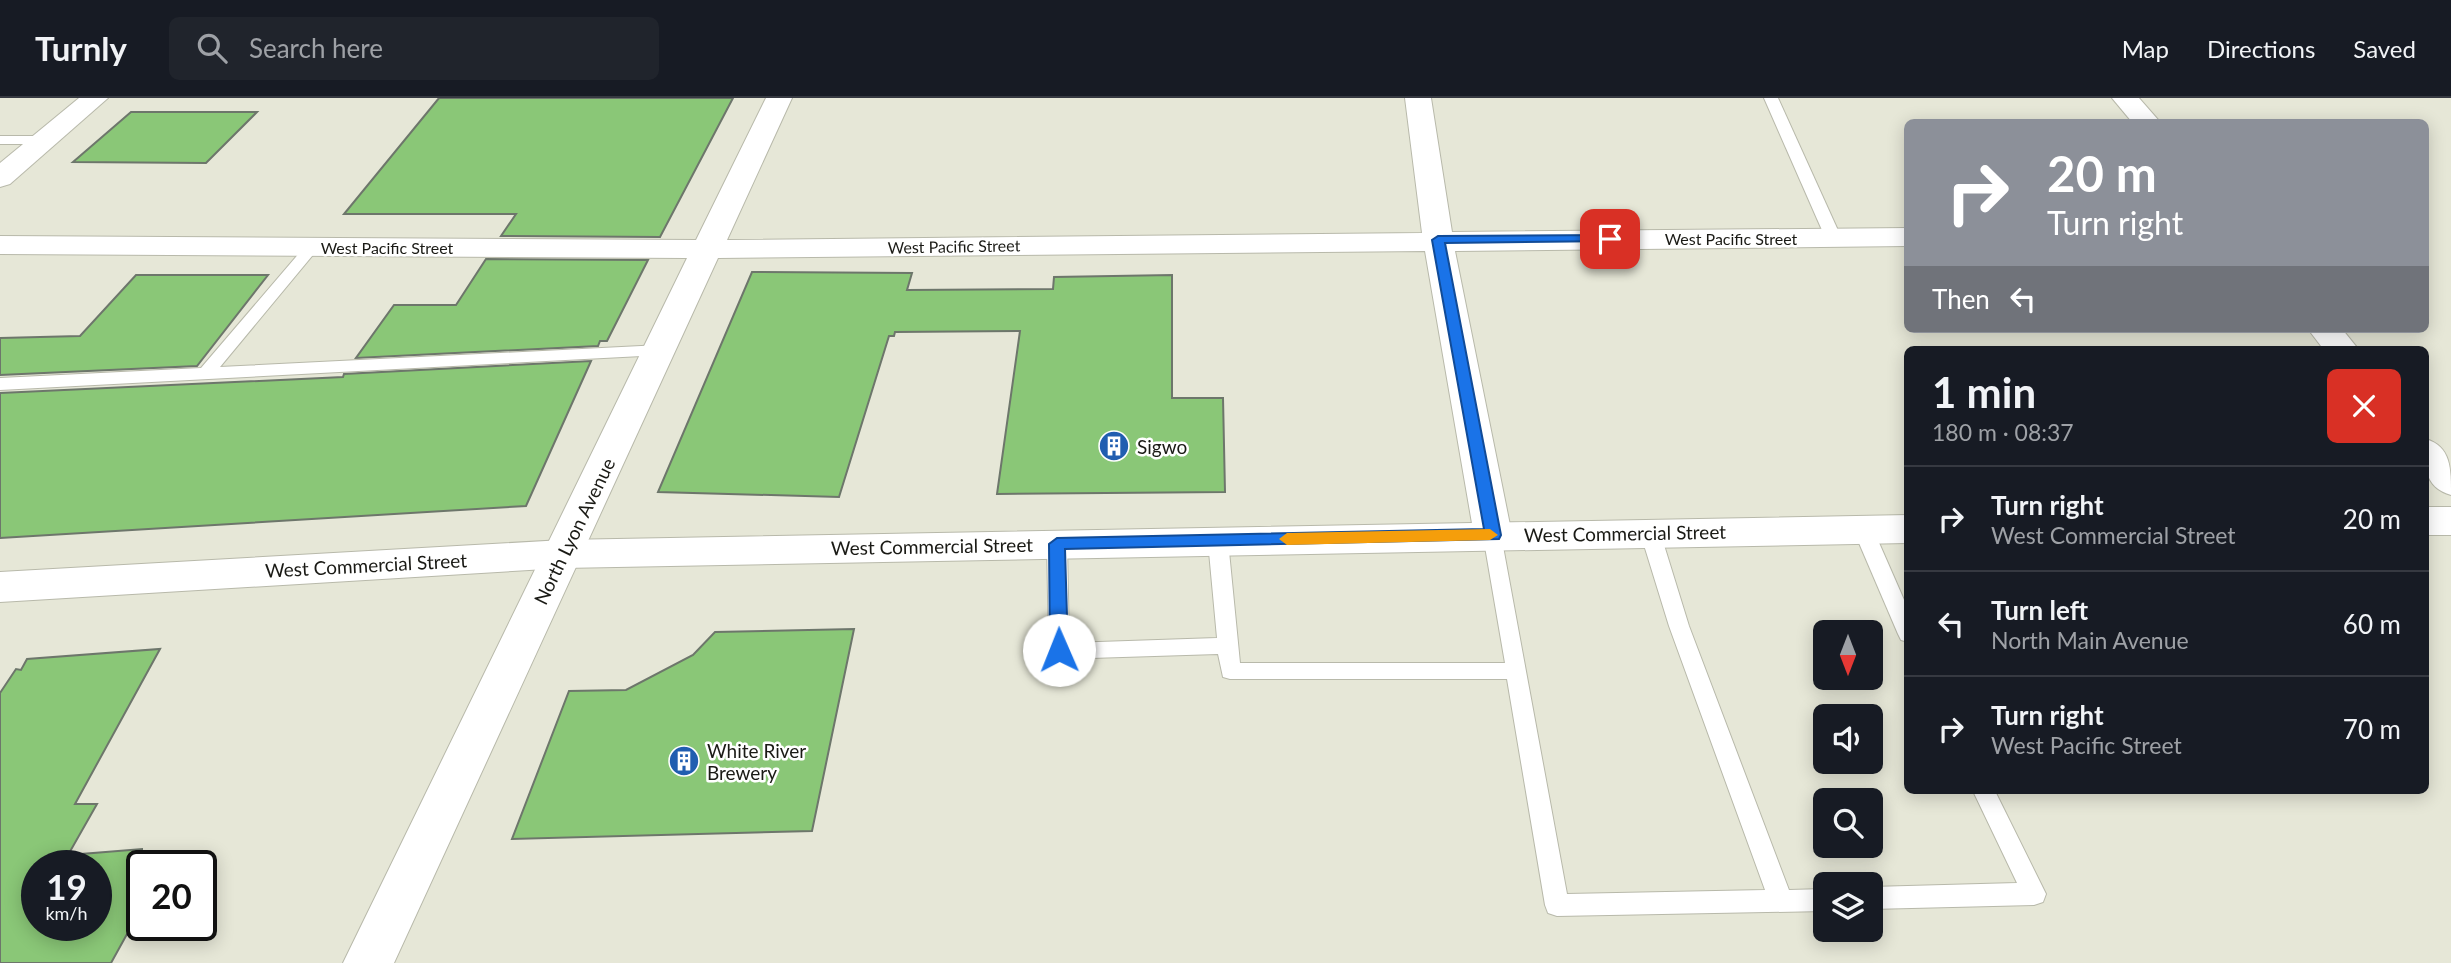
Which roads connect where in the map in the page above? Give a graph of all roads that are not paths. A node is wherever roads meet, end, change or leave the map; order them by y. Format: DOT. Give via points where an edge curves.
graph roads {
  1 [pos="95,98"];
  2 [pos="779,98"];
  3 [pos="1418,98"];
  4 [pos="1771,98"];
  5 [pos="2125,98"];
  6 [pos="2144,119"];
  7 [pos="0,141"];
  8 [pos="45,141"];
  9 [pos="0,178"];
  10 [pos="1833,237"];
  11 [pos="1904,237"];
  12 [pos="1438,240"];
  13 [pos="0,245"];
  14 [pos="312,247"];
  15 [pos="709,249"];
  16 [pos="661,350"];
  17 [pos="206,373"];
  18 [pos="0,384"];
  19 [pos="2429,455"];
  20 [pos="2451,482"];
  21 [pos="2429,521"];
  22 [pos="2451,521"];
  23 [pos="1863,529"];
  24 [pos="1904,529"];
  25 [pos="1650,532"];
  26 [pos="1493,535"];
  27 [pos="1218,541"];
  28 [pos="1057,544"];
  29 [pos="563,554"];
  30 [pos="0,587"];
  31 [pos="1904,625"];
  32 [pos="1228,646"];
  33 [pos="1515,671"];
  34 [pos="1985,794"];
  35 [pos="1883,898"];
  36 [pos="1813,900"];
  37 [pos="1780,901"];
  38 [pos="368,963"];
  1 -- 8 [label="street"];
  2 -- 15 [label="street, North Lyon Avenue"];
  3 -- 12 [label="street"];
  4 -- 10 [label="lane"];
  5 -- 6 [label="street"];
  7 -- 8 [label="lane"];
  8 -- 9 [label="street"];
  10 -- 11 [label="street, West Pacific Street"];
  10 -- 12 [label="street, West Pacific Street"];
  12 -- 15 [label="street, West Pacific Street"];
  12 -- 26 [label="street"];
  13 -- 14 [label="street, West Pacific Street"];
  14 -- 15 [label="street, West Pacific Street"];
  14 -- 17 [label="lane"];
  15 -- 16 [label="street, North Lyon Avenue"];
  16 -- 17 [label="lane"];
  16 -- 29 [label="street, North Lyon Avenue"];
  17 -- 18 [label="lane"];
  19 -- 20 [label="street"];
  21 -- 22 [label="street"];
  23 -- 24 [label="street, West Commercial Street"];
  23 -- 25 [label="street, West Commercial Street"];
  23 -- 31 [label="lane"];
  25 -- 26 [label="street, West Commercial Street"];
  25 -- 37 [label="lane" via="1679,626"];
  26 -- 27 [label="street, West Commercial Street"];
  26 -- 33 [label="lane"];
  27 -- 28 [label="street, West Commercial Street"];
  27 -- 32 [label="lane"];
  28 -- 29 [label="street, West Commercial Street"];
  28 -- 32 [label="lane" via="1059,650"];
  29 -- 30 [label="street, West Commercial Street"];
  29 -- 38 [label="street, North Lyon Avenue"];
  32 -- 33 [label="lane" via="1230,671"];
  33 -- 37 [label="lane" via="1557,905"];
  34 -- 35 [label="lane" via="2034,894"];
  36 -- 37 [label="lane"];
}
